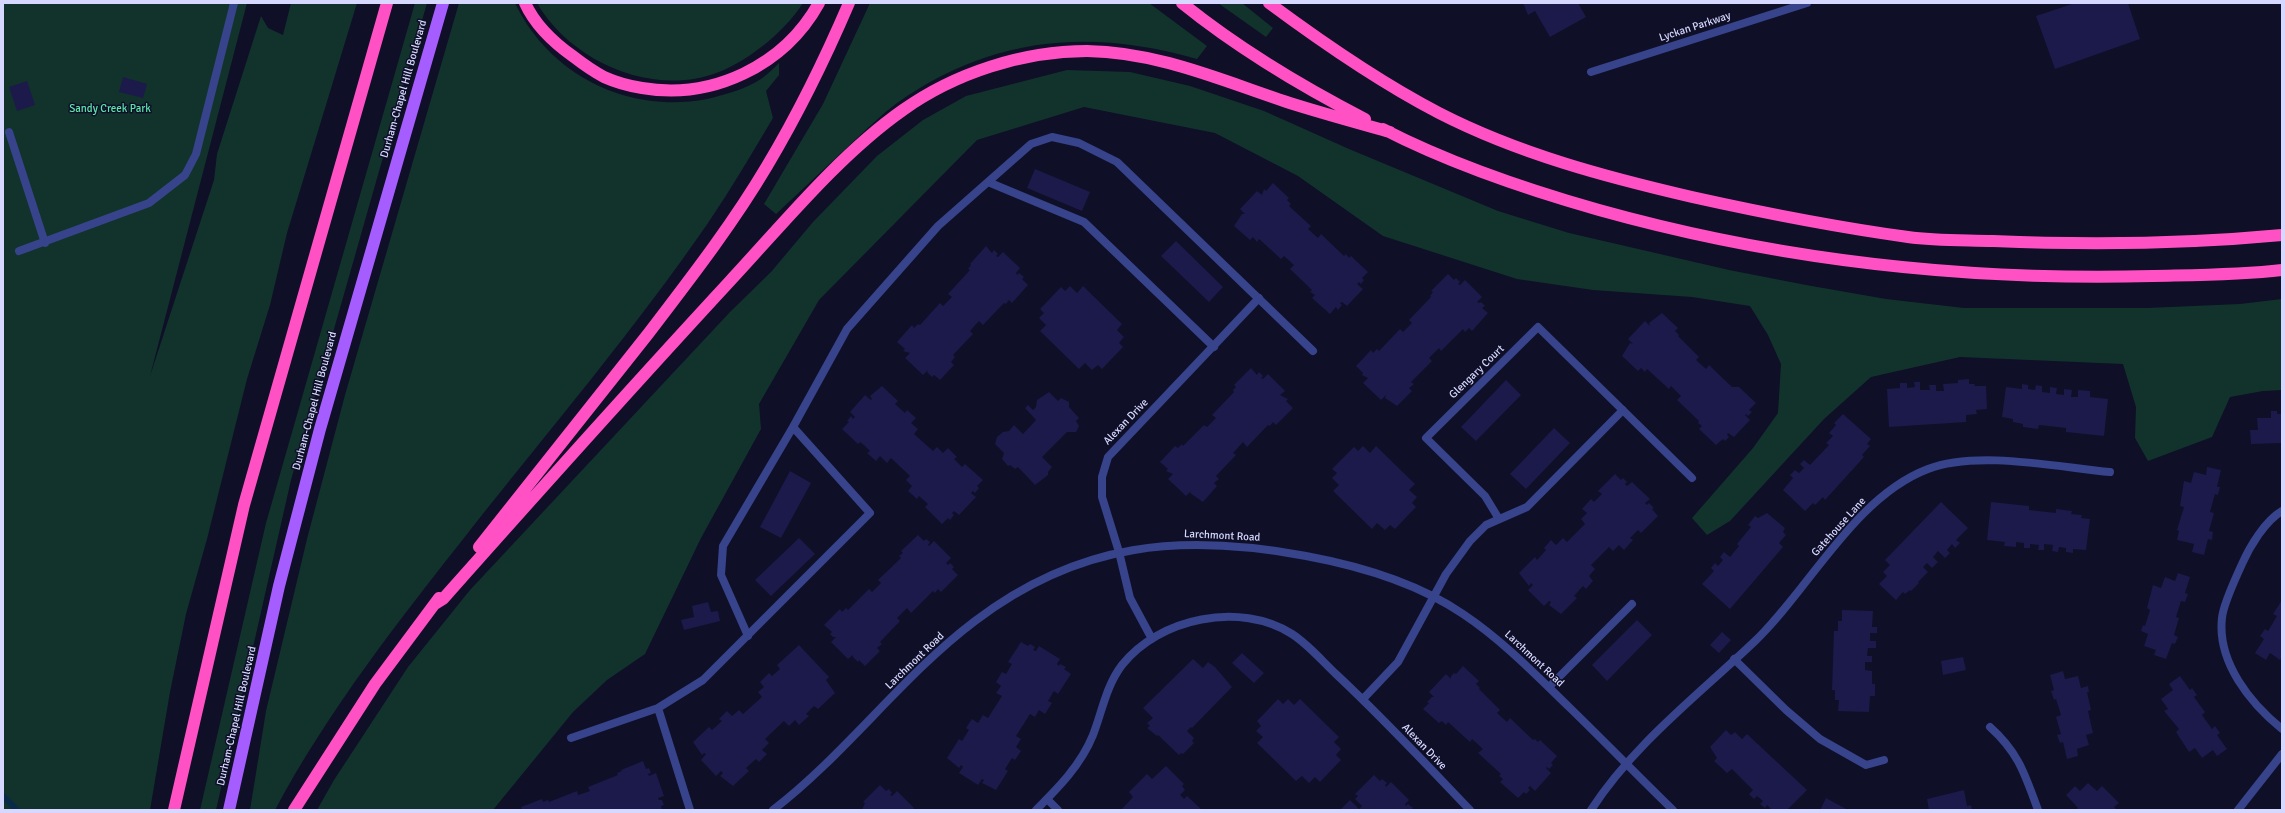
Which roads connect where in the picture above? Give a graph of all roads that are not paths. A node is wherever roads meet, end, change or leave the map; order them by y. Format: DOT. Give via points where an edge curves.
graph roads {
  1 [pos="234,3"];
  2 [pos="387,3"];
  3 [pos="443,3"];
  4 [pos="525,3"];
  5 [pos="819,3"];
  6 [pos="849,3"];
  7 [pos="1182,3"];
  8 [pos="1268,3"];
  9 [pos="1807,3"];
  10 [pos="1591,72"];
  11 [pos="10,132"];
  12 [pos="1390,132"];
  13 [pos="988,182"];
  14 [pos="2282,235"];
  15 [pos="45,243"];
  16 [pos="19,251"];
  17 [pos="2282,270"];
  18 [pos="1259,298"];
  19 [pos="1214,347"];
  20 [pos="1313,350"];
  21 [pos="1623,410"];
  22 [pos="793,427"];
  23 [pos="2110,472"];
  24 [pos="1692,478"];
  25 [pos="2282,510"];
  26 [pos="1499,519"];
  27 [pos="1119,552"];
  28 [pos="1434,597"];
  29 [pos="435,604"];
  30 [pos="1632,604"];
  31 [pos="748,636"];
  32 [pos="1152,639"];
  33 [pos="1734,659"];
  34 [pos="1549,687"];
  35 [pos="1363,699"];
  36 [pos="658,708"];
  37 [pos="1990,727"];
  38 [pos="2282,729"];
  39 [pos="571,738"];
  40 [pos="2282,754"];
  41 [pos="1884,760"];
  42 [pos="1626,764"];
  43 [pos="1047,799"];
  44 [pos="174,810"];
  45 [pos="229,810"];
  46 [pos="294,810"];
  47 [pos="690,810"];
  48 [pos="773,810"];
  49 [pos="1036,810"];
  50 [pos="1058,810"];
  51 [pos="1470,810"];
  52 [pos="1591,810"];
  53 [pos="1674,810"];
  54 [pos="2038,810"];
  55 [pos="2238,810"];
  1 -- 15 [label="street" via="196,154 185,175 149,203"];
  2 -- 44 [label="highway" via="244,505"];
  3 -- 45 [label="main road, Durham-Chapel Hill Boulevard" via="318,436 279,586"];
  4 -- 5 [label="highway" via="538,24 561,48 605,77 644,88 684,90 710,87 759,66 800,31"];
  6 -- 29 [label="highway" via="834,39 790,124 728,227 646,336"];
  7 -- 12 [label="highway" via="1231,40 1295,82"];
  8 -- 14 [label="highway" via="1320,41 1440,114 1527,151 1619,180 1780,216 1911,237 2038,243 2159,243"];
  9 -- 10 [label="street, Lyckan Parkway"];
  11 -- 15 [label="street"];
  12 -- 17 [label="highway" via="1511,183 1572,202 1660,227 1794,252 1897,266 2062,277 2179,276"];
  12 -- 29 [label="highway" via="1291,103 1213,74 1128,53 1084,51 1029,57 994,65 935,91 903,110 857,148 795,210 625,394 443,599"];
  13 -- 18 [label="street" via="1032,144 1052,137 1079,143 1117,162"];
  13 -- 19 [label="street" via="1084,222"];
  13 -- 22 [label="street" via="938,226 847,329"];
  15 -- 16 [label="street"];
  18 -- 19 [label="street, Alexan Drive"];
  18 -- 20 [label="street"];
  19 -- 27 [label="street, Alexan Drive" via="1108,457 1102,477 1102,497"];
  21 -- 24 [label="street, Glengary Court"];
  21 -- 26 [label="street" via="1527,507"];
  21 -- 26 [label="street, Glengary Court" via="1538,327 1426,438 1485,496"];
  22 -- 31 [label="street" via="723,546 721,575"];
  22 -- 31 [label="street" via="870,513"];
  23 -- 33 [label="street, Gatehouse Lane" via="1991,460 1966,461 1927,469 1906,480 1867,510 1754,642"];
  25 -- 38 [label="street" via="2270,522 2245,557 2222,618 2224,647 2236,675 2246,693 2266,716"];
  26 -- 28 [label="street" via="1486,525 1470,541 1446,574"];
  27 -- 28 [label="street, Larchmont Road" via="1166,544 1192,544 1232,545 1285,552 1359,567 1387,576"];
  27 -- 32 [label="street, Alexan Drive" via="1130,598"];
  27 -- 48 [label="street, Larchmont Road" via="1094,558 1040,580 975,621 941,650 802,788"];
  28 -- 34 [label="street, Larchmont Road" via="1483,629"];
  28 -- 35 [label="street" via="1398,662"];
  29 -- 46 [label="highway" via="375,684"];
  30 -- 34 [label="street"];
  31 -- 36 [label="street" via="703,680"];
  32 -- 35 [label="street, Alexan Drive" via="1166,630 1203,619 1231,617 1261,621 1291,633"];
  32 -- 43 [label="street, Alexan Drive" via="1132,655 1112,680 1093,736 1084,754"];
  33 -- 41 [label="street" via="1820,739 1866,765"];
  33 -- 42 [label="street, Gatehouse Lane" via="1702,687"];
  34 -- 42 [label="street, Larchmont Road"];
  35 -- 51 [label="street, Alexan Drive"];
  36 -- 39 [label="street"];
  36 -- 47 [label="street"];
  37 -- 54 [label="street" via="2007,743 2021,766"];
  40 -- 55 [label="street"];
  42 -- 52 [label="street, Gatehouse Lane" via="1608,784"];
  42 -- 53 [label="street, Larchmont Road"];
  43 -- 49 [label="street, Alexan Drive"];
  43 -- 50 [label="street"];
}
